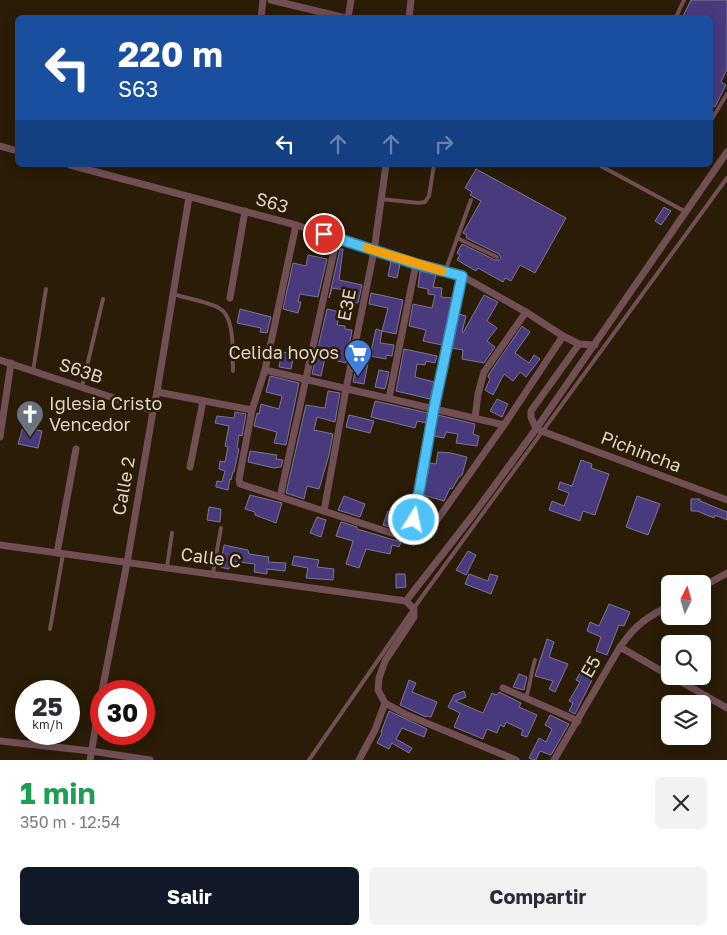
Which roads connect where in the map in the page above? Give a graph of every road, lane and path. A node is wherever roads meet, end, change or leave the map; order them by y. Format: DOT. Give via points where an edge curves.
graph roads {
  1 [pos="264,0"];
  2 [pos="272,0"];
  3 [pos="351,0"];
  4 [pos="411,0"];
  5 [pos="684,0"];
  6 [pos="261,15"];
  7 [pos="334,15"];
  8 [pos="348,15"];
  9 [pos="409,15"];
  10 [pos="677,15"];
  11 [pos="727,94"];
  12 [pos="713,117"];
  13 [pos="0,146"];
  14 [pos="15,150"];
  15 [pos="727,152"];
  16 [pos="77,167"];
  17 [pos="386,167"];
  18 [pos="434,167"];
  19 [pos="604,167"];
  20 [pos="727,178"];
  21 [pos="189,197"];
  22 [pos="381,199"];
  23 [pos="471,200"];
  24 [pos="244,211"];
  25 [pos="686,212"];
  26 [pos="296,226"];
  27 [pos="337,238"];
  28 [pos="457,238"];
  29 [pos="374,251"];
  30 [pos="497,257"];
  31 [pos="416,264"];
  32 [pos="445,272"];
  33 [pos="462,276"];
  34 [pos="46,289"];
  35 [pos="173,294"];
  36 [pos="230,298"];
  37 [pos="103,299"];
  38 [pos="526,312"];
  39 [pos="563,336"];
  40 [pos="579,344"];
  41 [pos="595,345"];
  42 [pos="0,360"];
  43 [pos="11,363"];
  44 [pos="265,370"];
  45 [pos="33,371"];
  46 [pos="233,371"];
  47 [pos="306,380"];
  48 [pos="82,387"];
  49 [pos="346,389"];
  50 [pos="157,392"];
  51 [pos="389,398"];
  52 [pos="203,401"];
  53 [pos="434,408"];
  54 [pos="252,410"];
  55 [pos="153,411"];
  56 [pos="475,418"];
  57 [pos="504,425"];
  58 [pos="540,430"];
  59 [pos="0,437"];
  60 [pos="76,449"];
  61 [pos="190,467"];
  62 [pos="280,497"];
  63 [pos="727,500"];
  64 [pos="324,510"];
  65 [pos="221,528"];
  66 [pos="172,533"];
  67 [pos="410,539"];
  68 [pos="0,545"];
  69 [pos="60,554"];
  70 [pos="127,562"];
  71 [pos="167,567"];
  72 [pos="213,573"];
  73 [pos="727,573"];
  74 [pos="711,582"];
  75 [pos="406,601"];
  76 [pos="414,609"];
  77 [pos="661,610"];
  78 [pos="50,629"];
  79 [pos="620,647"];
  80 [pos="535,660"];
  81 [pos="661,671"];
  82 [pos="104,680"];
  83 [pos="686,685"];
  84 [pos="502,688"];
  85 [pos="526,698"];
  86 [pos="385,704"];
  87 [pos="727,708"];
  88 [pos="578,720"];
  89 [pos="0,741"];
  90 [pos="92,745"];
  91 [pos="91,750"];
  92 [pos="362,759"];
  93 [pos="90,760"];
  94 [pos="150,760"];
  95 [pos="309,760"];
  96 [pos="516,760"];
  97 [pos="554,760"];
  1 -- 6 [label="street"];
  2 -- 7 [label="street"];
  3 -- 8 [label="street"];
  4 -- 9 [label="street"];
  5 -- 10 [label="lane"];
  11 -- 12 [label="lane"];
  13 -- 14 [label="street"];
  15 -- 25 [label="street"];
  16 -- 21 [label="street, S63"];
  17 -- 22 [label="street, E3E"];
  18 -- 22 [label="lane" via="426,202"];
  19 -- 25 [label="lane"];
  20 -- 58 [label="lane"];
  21 -- 24 [label="street, S63"];
  21 -- 35 [label="street, Calle 2"];
  22 -- 29 [label="street, E3E"];
  23 -- 28 [label="lane"];
  24 -- 26 [label="street, S63"];
  24 -- 36 [label="street"];
  25 -- 41 [label="street"];
  26 -- 27 [label="street, S63"];
  26 -- 44 [label="street"];
  27 -- 29 [label="street, S63"];
  27 -- 47 [label="street"];
  28 -- 30 [label="lane"];
  28 -- 32 [label="lane"];
  29 -- 31 [label="street, S63"];
  29 -- 49 [label="street, E3E"];
  31 -- 32 [label="street, S63"];
  31 -- 51 [label="street"];
  32 -- 33 [label="street, S63"];
  33 -- 38 [label="street, S63"];
  33 -- 53 [label="street"];
  34 -- 45 [label="lane"];
  35 -- 46 [label="lane" via="219,308 225,313 232,330"];
  35 -- 50 [label="street, Calle 2"];
  37 -- 48 [label="lane"];
  38 -- 39 [label="street, S63"];
  38 -- 56 [label="street" via="484,372"];
  39 -- 40 [label="street, S63"];
  39 -- 57 [label="street"];
  40 -- 41 [label="street, S63"];
  40 -- 58 [label="street" via="531,412"];
  41 -- 58 [label="street"];
  42 -- 43 [label="street, S63B"];
  43 -- 45 [label="street, S63B"];
  43 -- 59 [label="street"];
  44 -- 47 [label="street"];
  44 -- 54 [label="street"];
  45 -- 48 [label="street, S63B"];
  47 -- 49 [label="street"];
  47 -- 62 [label="street"];
  48 -- 55 [label="street, S63B"];
  49 -- 51 [label="street"];
  49 -- 64 [label="street, E3E"];
  50 -- 52 [label="street"];
  50 -- 55 [label="street, Calle 2"];
  51 -- 53 [label="street"];
  52 -- 54 [label="street"];
  52 -- 61 [label="street"];
  53 -- 56 [label="street"];
  53 -- 67 [label="street"];
  54 -- 62 [label="street" via="239,482"];
  55 -- 70 [label="street, Calle 2"];
  56 -- 57 [label="street"];
  57 -- 67 [label="street" via="423,540"];
  58 -- 63 [label="street, Pichincha"];
  58 -- 75 [label="street"];
  58 -- 76 [label="lane"];
  60 -- 69 [label="street"];
  62 -- 64 [label="street"];
  64 -- 67 [label="street"];
  65 -- 72 [label="lane"];
  66 -- 71 [label="lane"];
  68 -- 69 [label="street, Calle C"];
  69 -- 70 [label="street, Calle C"];
  69 -- 78 [label="lane"];
  70 -- 71 [label="street, Calle C"];
  70 -- 82 [label="street, Calle 2"];
  71 -- 72 [label="street, Calle C"];
  72 -- 75 [label="street, Calle C"];
  73 -- 74 [label="street"];
  75 -- 76 [label="street"];
  76 -- 86 [label="street" via="414,617 385,660 379,678 378,690"];
  76 -- 95 [label="lane"];
  77 -- 79 [label="street, E5" via="632,630"];
  79 -- 81 [label="street"];
  79 -- 88 [label="street, E5"];
  80 -- 85 [label="lane"];
  83 -- 87 [label="street"];
  84 -- 85 [label="street"];
  85 -- 88 [label="street"];
  86 -- 92 [label="street"];
  86 -- 96 [label="street"];
  88 -- 97 [label="street, E5"];
  89 -- 91 [label="street"];
  90 -- 91 [label="street"];
  91 -- 93 [label="street"];
  91 -- 94 [label="street"];
}
